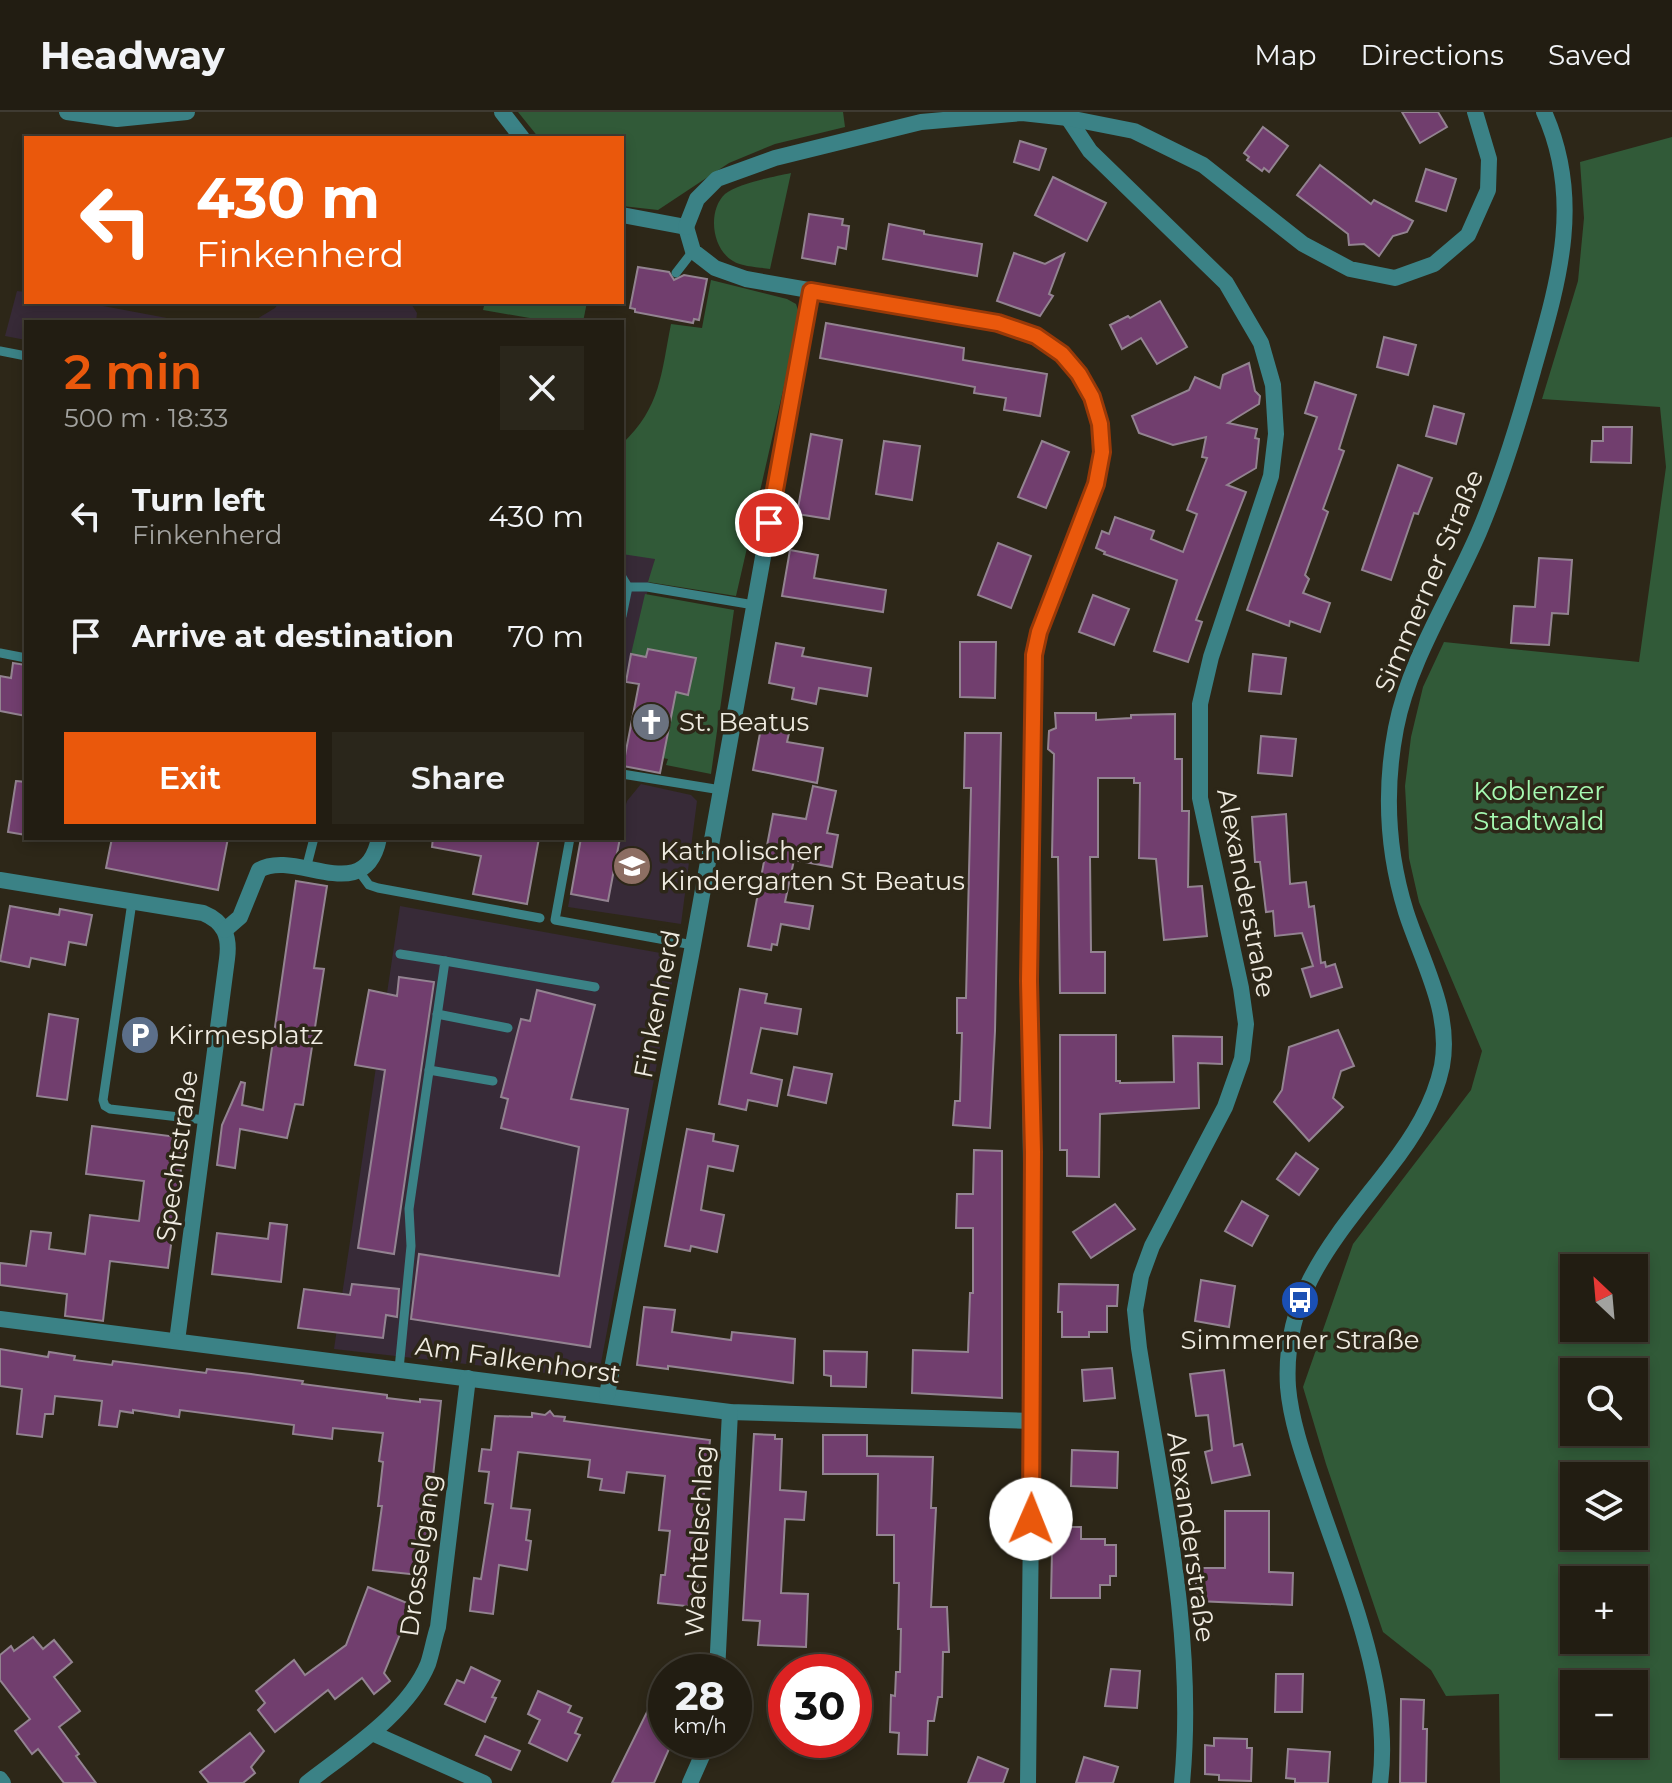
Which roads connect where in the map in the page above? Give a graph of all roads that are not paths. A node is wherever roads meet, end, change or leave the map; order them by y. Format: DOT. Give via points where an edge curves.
graph roads {
  1 [pos="67,112"];
  2 [pos="187,112"];
  3 [pos="502,112"];
  4 [pos="1475,112"];
  5 [pos="1544,112"];
  6 [pos="1068,118"];
  7 [pos="520,136"];
  8 [pos="624,215"];
  9 [pos="686,227"];
  10 [pos="693,251"];
  11 [pos="676,273"];
  12 [pos="811,291"];
  13 [pos="0,351"];
  14 [pos="24,356"];
  15 [pos="624,580"];
  16 [pos="628,587"];
  17 [pos="754,605"];
  18 [pos="624,606"];
  19 [pos="0,653"];
  20 [pos="24,658"];
  21 [pos="624,774"];
  22 [pos="721,790"];
  23 [pos="313,840"];
  24 [pos="378,840"];
  25 [pos="570,840"];
  26 [pos="306,869"];
  27 [pos="358,870"];
  28 [pos="0,880"];
  29 [pos="132,902"];
  30 [pos="540,918"];
  31 [pos="225,930"];
  32 [pos="693,945"];
  33 [pos="400,954"];
  34 [pos="445,961"];
  35 [pos="595,987"];
  36 [pos="437,1014"];
  37 [pos="508,1028"];
  38 [pos="429,1070"];
  39 [pos="493,1081"];
  40 [pos="205,1120"];
  41 [pos="0,1319"];
  42 [pos="177,1341"];
  43 [pos="399,1369"];
  44 [pos="468,1378"];
  45 [pos="607,1395"];
  46 [pos="730,1412"];
  47 [pos="1032,1421"];
  48 [pos="718,1654"];
  49 [pos="372,1733"];
  50 [pos="701,1758"];
  51 [pos="307,1783"];
  52 [pos="484,1783"];
  53 [pos="690,1783"];
  54 [pos="1028,1783"];
  55 [pos="1182,1783"];
  56 [pos="1380,1783"];
  1 -- 2 [label="street" via="117,119"];
  3 -- 7 [label="street"];
  4 -- 6 [label="street" via="1489,175 1488,190 1468,235 1434,264 1395,278 1350,269 1303,244 1203,165 1134,131"];
  5 -- 56 [label="street, Simmerner Straße" via="1563,170 1566,221 1559,280 1516,431 1480,529 1409,682 1389,774 1393,861 1433,982 1444,1042 1442,1065 1433,1098 1411,1140 1324,1254 1300,1300 1288,1350 1288,1392 1303,1455 1365,1641 1377,1696"];
  6 -- 9 [label="street" via="1022,113 921,122 775,158 717,179 697,199"];
  6 -- 55 [label="street, Alexanderstraße" via="1090,151 1226,283 1261,343 1273,385 1276,434 1271,476 1200,704 1200,798 1241,988 1246,1024 1242,1059 1225,1107 1152,1246 1135,1310 1183,1623 1187,1730"];
  8 -- 9 [label="street"];
  9 -- 10 [label="street"];
  10 -- 11 [label="lane"];
  10 -- 12 [label="street" via="715,268 746,279"];
  12 -- 17 [label="street, Finkenherd"];
  12 -- 47 [label="street" via="998,323 1036,336 1079,374 1100,424 1096,484 1034,655 1029,981"];
  13 -- 14 [label="lane"];
  15 -- 16 [label="lane"];
  16 -- 17 [label="lane"];
  16 -- 18 [label="lane"];
  17 -- 22 [label="street, Finkenherd"];
  19 -- 20 [label="lane"];
  21 -- 22 [label="lane"];
  22 -- 32 [label="street, Finkenherd"];
  23 -- 26 [label="lane"];
  24 -- 27 [label="street" via="371,859"];
  25 -- 32 [label="lane" via="555,920"];
  26 -- 27 [label="street" via="343,875"];
  26 -- 31 [label="street" via="277,863 259,870 240,917"];
  27 -- 30 [label="lane" via="378,888"];
  28 -- 29 [label="street"];
  29 -- 31 [label="street" via="203,913"];
  29 -- 40 [label="lane" via="105,1106"];
  31 -- 40 [label="street, Spechtstraße" via="228,948"];
  32 -- 45 [label="street, Finkenherd"];
  33 -- 34 [label="lane"];
  34 -- 35 [label="lane"];
  34 -- 36 [label="lane"];
  36 -- 37 [label="lane"];
  36 -- 38 [label="lane"];
  38 -- 39 [label="lane"];
  38 -- 43 [label="lane" via="409,1209 411,1246"];
  40 -- 42 [label="street, Spechtstraße"];
  41 -- 42 [label="street, Am Falkenhorst"];
  42 -- 43 [label="street, Am Falkenhorst"];
  43 -- 44 [label="street, Am Falkenhorst"];
  44 -- 45 [label="street, Am Falkenhorst"];
  44 -- 49 [label="street, Drosselgang" via="438,1627 427,1665 410,1695"];
  45 -- 46 [label="street, Am Falkenhorst"];
  46 -- 47 [label="street, Am Falkenhorst"];
  46 -- 48 [label="street, Wachtelschlag"];
  47 -- 54 [label="street"];
  49 -- 51 [label="street, Drosselgang"];
  49 -- 52 [label="street"];
  50 -- 53 [label="street"];
}
